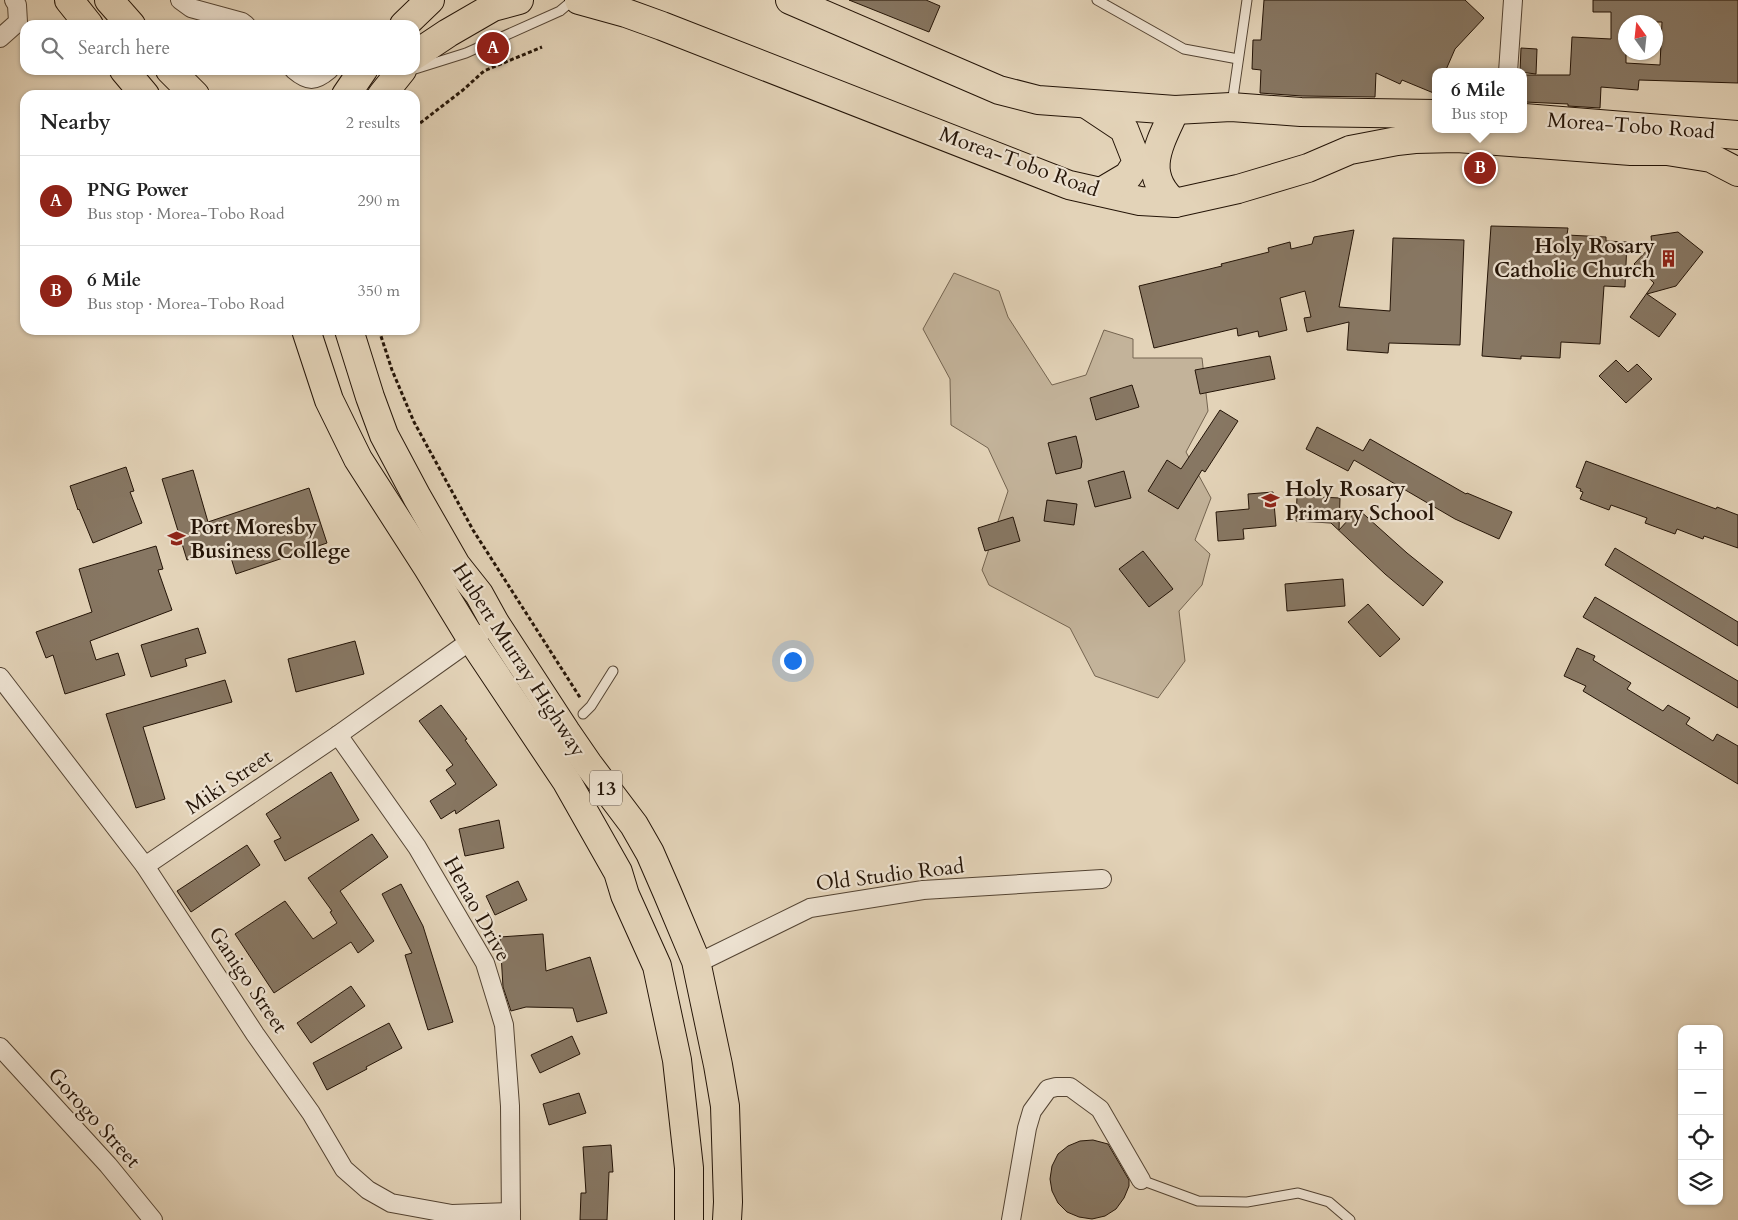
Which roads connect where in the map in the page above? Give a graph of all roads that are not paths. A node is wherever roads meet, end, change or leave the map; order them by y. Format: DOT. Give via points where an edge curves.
graph roads {
  1 [pos="14,0"];
  2 [pos="69,0"];
  3 [pos="109,0"];
  4 [pos="180,0"];
  5 [pos="430,0"];
  6 [pos="519,0"];
  7 [pos="573,0"];
  8 [pos="579,0"];
  9 [pos="790,0"];
  10 [pos="1097,0"];
  11 [pos="1247,0"];
  12 [pos="1513,0"];
  13 [pos="816,5"];
  14 [pos="84,20"];
  15 [pos="127,20"];
  16 [pos="235,20"];
  17 [pos="409,20"];
  18 [pos="0,38"];
  19 [pos="420,57"];
  20 [pos="1238,59"];
  21 [pos="420,64"];
  22 [pos="1508,68"];
  23 [pos="128,75"];
  24 [pos="175,75"];
  25 [pos="300,75"];
  26 [pos="321,75"];
  27 [pos="360,75"];
  28 [pos="401,75"];
  29 [pos="141,90"];
  30 [pos="189,90"];
  31 [pos="350,90"];
  32 [pos="387,90"];
  33 [pos="1087,104"];
  34 [pos="1231,108"];
  35 [pos="1175,110"];
  36 [pos="1325,112"];
  37 [pos="1432,114"];
  38 [pos="1527,118"];
  39 [pos="1738,135"];
  40 [pos="1350,150"];
  41 [pos="1738,172"];
  42 [pos="1101,192"];
  43 [pos="1175,203"];
  44 [pos="308,335"];
  45 [pos="351,335"];
  46 [pos="495,623"];
  47 [pos="472,640"];
  48 [pos="613,671"];
  49 [pos="0,677"];
  50 [pos="583,714"];
  51 [pos="338,735"];
  52 [pos="145,866"];
  53 [pos="1102,879"];
  54 [pos="696,961"];
  55 [pos="0,1047"];
  56 [pos="1141,1180"];
  57 [pos="511,1216"];
  58 [pos="153,1220"];
  59 [pos="689,1220"];
  60 [pos="727,1220"];
  61 [pos="1011,1220"];
  62 [pos="1350,1220"];
  1 -- 18 [label="street" via="18,22"];
  2 -- 14 [label="highway"];
  3 -- 15 [label="highway"];
  4 -- 16 [label="street" via="191,8"];
  5 -- 17 [label="highway"];
  6 -- 19 [label="highway" via="493,7 448,33"];
  7 -- 21 [label="lane" via="560,11 466,53"];
  8 -- 42 [label="highway, Morea-Tobo Road" via="644,19 1069,185"];
  9 -- 13 [label="highway"];
  10 -- 20 [label="lane" via="1184,49"];
  11 -- 20 [label="lane"];
  12 -- 22 [label="street"];
  13 -- 33 [label="highway" via="999,90 1038,100"];
  20 -- 34 [label="lane"];
  23 -- 29 [label="highway"];
  24 -- 30 [label="highway"];
  25 -- 26 [label="street" via="310,79"];
  27 -- 31 [label="highway"];
  28 -- 32 [label="highway"];
  33 -- 35 [label="highway"];
  33 -- 42 [label="highway" via="1124,129 1137,162 1128,176"];
  34 -- 35 [label="highway"];
  34 -- 36 [label="highway"];
  35 -- 43 [label="highway" via="1156,152 1155,166 1158,183"];
  36 -- 37 [label="highway"];
  36 -- 40 [label="highway" via="1351,125 1354,136"];
  38 -- 39 [label="highway, Morea-Tobo Road"];
  40 -- 41 [label="highway, Morea-Tobo Road" via="1397,141 1457,138 1667,151 1711,158"];
  40 -- 43 [label="highway, Morea-Tobo Road" via="1308,168"];
  42 -- 43 [label="highway, Morea-Tobo Road" via="1140,201"];
  44 -- 47 [label="highway, Hubert Murray Highway / 13" via="329,400 358,459"];
  45 -- 46 [label="highway, Hubert Murray Highway / 13" via="384,435 456,565 479,594"];
  46 -- 47 [label="street, Miki Street"];
  46 -- 54 [label="highway, Hubert Murray Highway / 13" via="588,764 634,825 650,853"];
  47 -- 51 [label="street, Miki Street"];
  47 -- 59 [label="highway, Hubert Murray Highway / 13" via="567,782 614,864 657,966 677,1060 689,1168"];
  48 -- 50 [label="lane"];
  49 -- 52 [label="street, Ganigo Street"];
  51 -- 52 [label="street, Miki Street"];
  51 -- 57 [label="street, Henao Drive" via="417,847 485,963 504,1025 510,1106"];
  52 -- 57 [label="street, Ganigo Street" via="344,1169 368,1190 390,1203 452,1214"];
  53 -- 54 [label="street, Old Studio Road" via="923,890 810,908"];
  54 -- 60 [label="highway, Hubert Murray Highway / 13" via="725,1106"];
  55 -- 58 [label="street, Gorogo Street" via="108,1165"];
  56 -- 61 [label="street" via="1100,1109 1070,1086 1048,1089 1032,1111 1027,1128"];
  56 -- 62 [label="lane" via="1198,1201 1247,1202 1298,1193 1329,1202"];
}
